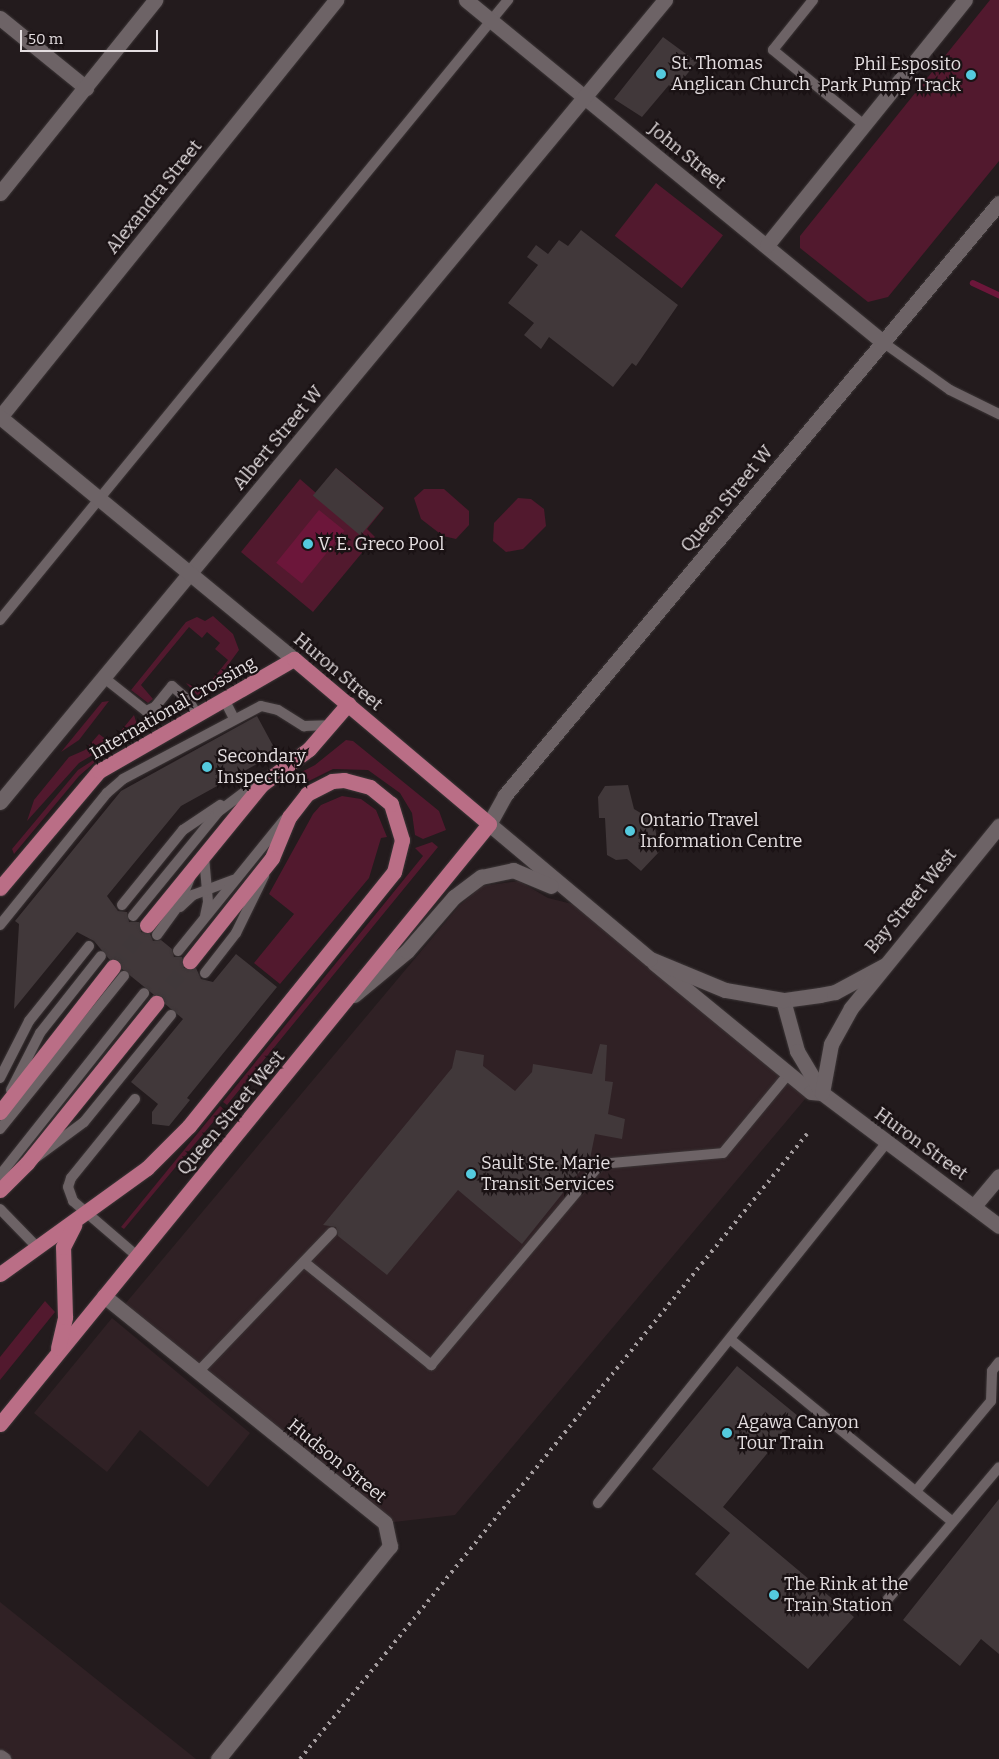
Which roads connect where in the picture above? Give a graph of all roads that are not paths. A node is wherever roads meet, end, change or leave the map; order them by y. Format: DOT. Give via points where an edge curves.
graph roads {
  1 [pos="156,0"];
  2 [pos="336,0"];
  3 [pos="466,0"];
  4 [pos="508,0"];
  5 [pos="665,0"];
  6 [pos="813,0"];
  7 [pos="965,0"];
  8 [pos="0,18"];
  9 [pos="491,21"];
  10 [pos="86,88"];
  11 [pos="585,98"];
  12 [pos="864,125"];
  13 [pos="0,193"];
  14 [pos="999,203"];
  15 [pos="767,245"];
  16 [pos="884,343"];
  17 [pos="999,414"];
  18 [pos="0,417"];
  19 [pos="99,498"];
  20 [pos="190,573"];
  21 [pos="0,620"];
  22 [pos="294,659"];
  23 [pos="102,677"];
  24 [pos="224,700"];
  25 [pos="348,704"];
  26 [pos="197,715"];
  27 [pos="234,718"];
  28 [pos="332,723"];
  29 [pos="279,768"];
  30 [pos="238,793"];
  31 [pos="0,802"];
  32 [pos="297,803"];
  33 [pos="489,824"];
  34 [pos="999,826"];
  35 [pos="203,856"];
  36 [pos="272,858"];
  37 [pos="238,876"];
  38 [pos="0,888"];
  39 [pos="206,891"];
  40 [pos="122,905"];
  41 [pos="588,908"];
  42 [pos="133,916"];
  43 [pos="170,919"];
  44 [pos="203,921"];
  45 [pos="0,925"];
  46 [pos="152,930"];
  47 [pos="89,946"];
  48 [pos="178,951"];
  49 [pos="101,956"];
  50 [pos="650,959"];
  51 [pos="190,961"];
  52 [pos="885,965"];
  53 [pos="118,972"];
  54 [pos="205,973"];
  55 [pos="144,992"];
  56 [pos="351,998"];
  57 [pos="782,1000"];
  58 [pos="156,1003"];
  59 [pos="171,1015"];
  60 [pos="790,1072"];
  61 [pos="0,1078"];
  62 [pos="822,1093"];
  63 [pos="135,1099"];
  64 [pos="0,1112"];
  65 [pos="0,1129"];
  66 [pos="887,1142"];
  67 [pos="27,1163"];
  68 [pos="0,1176"];
  69 [pos="999,1176"];
  70 [pos="0,1190"];
  71 [pos="974,1206"];
  72 [pos="0,1209"];
  73 [pos="86,1212"];
  74 [pos="999,1226"];
  75 [pos="332,1232"];
  76 [pos="37,1248"];
  77 [pos="138,1256"];
  78 [pos="304,1262"];
  79 [pos="0,1274"];
  80 [pos="104,1296"];
  81 [pos="730,1339"];
  82 [pos="999,1362"];
  83 [pos="49,1364"];
  84 [pos="198,1373"];
  85 [pos="0,1424"];
  86 [pos="999,1467"];
  87 [pos="916,1491"];
  88 [pos="598,1503"];
  89 [pos="953,1522"];
  90 [pos="888,1599"];
  91 [pos="0,1756"];
  92 [pos="3,1759"];
  93 [pos="218,1759"];
  1 -- 10 [label="street"];
  2 -- 18 [label="street, Alexandra Street"];
  3 -- 9 [label="street, John Street"];
  4 -- 9 [label="lane"];
  5 -- 11 [label="street, Albert Street W"];
  6 -- 12 [label="lane" via="773,50"];
  7 -- 12 [label="street"];
  8 -- 10 [label="street"];
  9 -- 11 [label="street, John Street"];
  9 -- 19 [label="lane"];
  10 -- 13 [label="street"];
  11 -- 15 [label="street, John Street"];
  11 -- 20 [label="street, Albert Street W"];
  12 -- 15 [label="street"];
  14 -- 16 [label="street, Queen Street W"];
  15 -- 16 [label="street, John Street"];
  16 -- 17 [label="lane" via="950,390"];
  16 -- 33 [label="street, Queen Street W" via="505,795"];
  18 -- 19 [label="street, Huron Street"];
  19 -- 20 [label="street, Huron Street"];
  19 -- 21 [label="lane"];
  20 -- 22 [label="street, Huron Street"];
  20 -- 23 [label="street, Albert Street W"];
  22 -- 24 [label="highway, International Crossing"];
  22 -- 25 [label="highway, Huron Street"];
  23 -- 26 [label="lane" via="146,711 155,707 172,686 189,700"];
  23 -- 31 [label="street, Albert Street W"];
  24 -- 26 [label="highway, International Crossing"];
  24 -- 27 [label="lane"];
  25 -- 28 [label="highway"];
  25 -- 33 [label="highway, Huron Street"];
  26 -- 38 [label="highway, International Crossing" via="99,771"];
  27 -- 28 [label="lane" via="261,706 278,710 311,728"];
  27 -- 45 [label="lane" via="114,786"];
  28 -- 29 [label="highway" via="309,750"];
  29 -- 30 [label="lane"];
  29 -- 35 [label="highway"];
  30 -- 40 [label="lane" via="183,830"];
  30 -- 42 [label="lane" via="218,812"];
  32 -- 36 [label="highway"];
  32 -- 37 [label="lane"];
  32 -- 73 [label="highway" via="332,781 356,782 381,795 391,804 401,826 401,851 394,872 189,1126 147,1168"];
  33 -- 41 [label="street, Huron Street"];
  33 -- 56 [label="highway, Queen Street West"];
  34 -- 52 [label="street, Bay Street West"];
  35 -- 39 [label="lane"];
  35 -- 43 [label="lane"];
  35 -- 46 [label="highway"];
  36 -- 51 [label="highway"];
  36 -- 54 [label="lane" via="236,933"];
  37 -- 39 [label="lane"];
  37 -- 44 [label="lane"];
  39 -- 43 [label="lane" via="188,898"];
  39 -- 44 [label="lane" via="208,908"];
  41 -- 50 [label="street, Huron Street"];
  41 -- 56 [label="street" via="524,872 513,870 481,877 454,896 407,951"];
  43 -- 46 [label="lane"];
  44 -- 48 [label="lane"];
  47 -- 61 [label="lane" via="29,1021"];
  49 -- 64 [label="lane" via="40,1033"];
  50 -- 57 [label="street, Huron Street" via="725,990"];
  50 -- 60 [label="street, Huron Street"];
  52 -- 57 [label="street, Bay Street West" via="835,992"];
  52 -- 62 [label="street" via="851,1008 831,1044"];
  53 -- 64 [label="highway"];
  53 -- 65 [label="lane"];
  55 -- 68 [label="lane"];
  56 -- 77 [label="highway, Queen Street West"];
  57 -- 62 [label="street, Huron Street" via="797,1051"];
  58 -- 67 [label="highway"];
  59 -- 67 [label="lane" via="74,1134"];
  60 -- 62 [label="street, Huron Street" via="811,1092"];
  60 -- 78 [label="lane" via="723,1153 600,1164 432,1365"];
  62 -- 66 [label="street, Huron Street"];
  63 -- 73 [label="lane" via="72,1178 70,1195"];
  66 -- 71 [label="street, Huron Street"];
  66 -- 81 [label="lane"];
  67 -- 70 [label="highway"];
  69 -- 71 [label="street"];
  71 -- 74 [label="street, Huron Street"];
  72 -- 76 [label="lane"];
  73 -- 76 [label="highway"];
  73 -- 77 [label="lane"];
  73 -- 83 [label="highway" via="69,1232 63,1247 65,1317 60,1340"];
  75 -- 78 [label="lane"];
  76 -- 79 [label="highway"];
  77 -- 80 [label="highway, Queen Street West"];
  78 -- 84 [label="lane"];
  80 -- 83 [label="highway, Queen Street West"];
  80 -- 84 [label="street, Hudson Street"];
  81 -- 87 [label="lane"];
  81 -- 88 [label="lane"];
  82 -- 87 [label="lane" via="992,1371 991,1401"];
  83 -- 85 [label="highway, Queen Street West"];
  84 -- 93 [label="street, Hudson Street" via="385,1523 390,1546"];
  86 -- 89 [label="lane"];
  87 -- 89 [label="lane"];
  89 -- 90 [label="lane"];
  91 -- 92 [label="street"];
}
